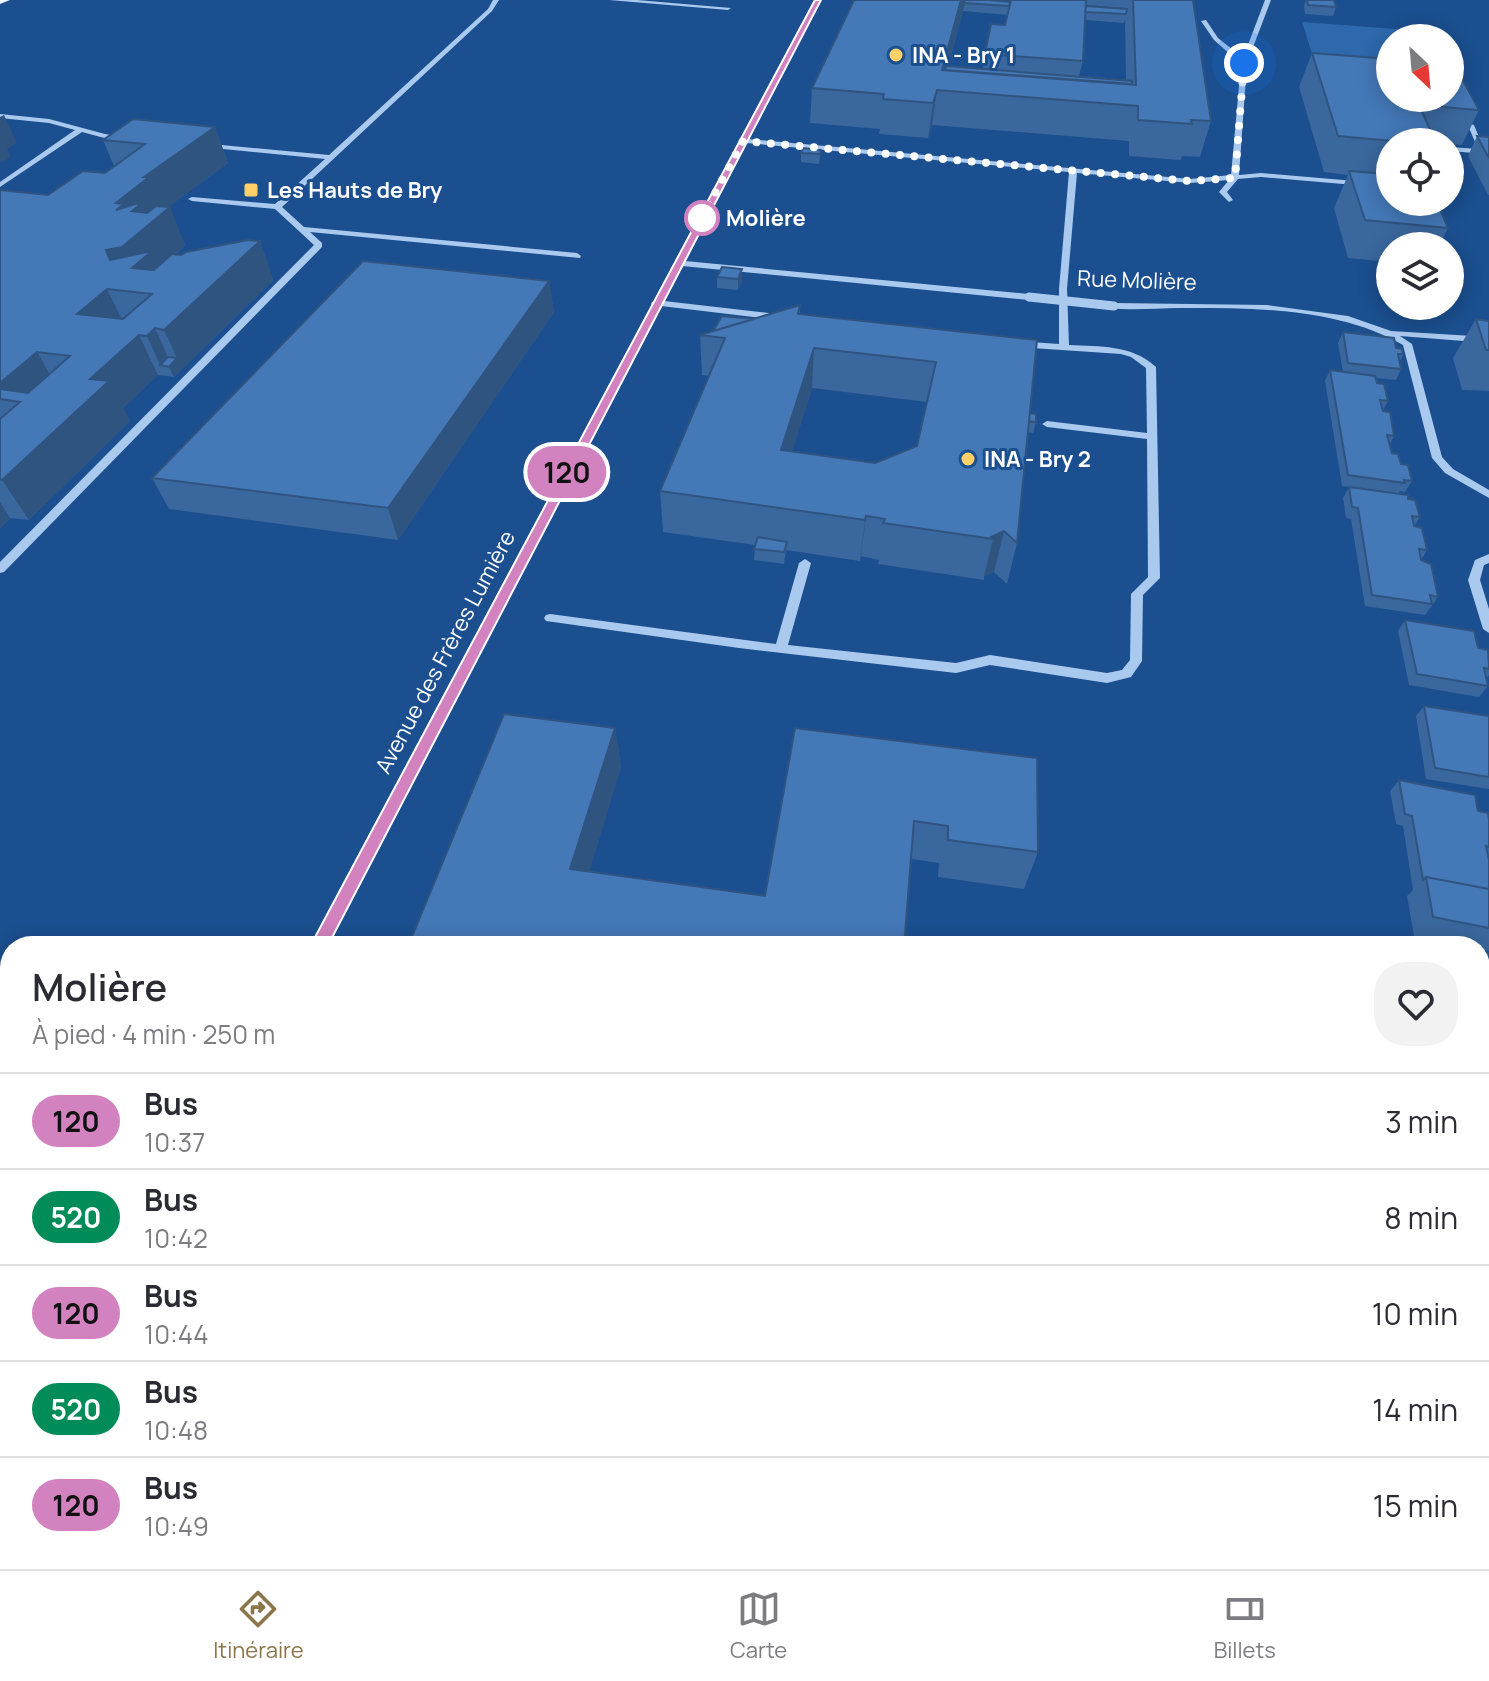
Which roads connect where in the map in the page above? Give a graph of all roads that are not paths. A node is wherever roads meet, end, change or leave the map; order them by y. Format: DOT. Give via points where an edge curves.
graph roads {
  1 [pos="6,0"];
  2 [pos="496,0"];
  3 [pos="612,0"];
  4 [pos="818,0"];
  5 [pos="1268,0"];
  6 [pos="0,2"];
  7 [pos="728,8"];
  8 [pos="1204,21"];
  9 [pos="1244,63"];
  10 [pos="0,116"];
  11 [pos="1470,125"];
  12 [pos="82,129"];
  13 [pos="135,139"];
  14 [pos="743,141"];
  15 [pos="195,144"];
  16 [pos="1464,150"];
  17 [pos="330,157"];
  18 [pos="1073,170"];
  19 [pos="1235,178"];
  20 [pos="0,185"];
  21 [pos="1376,185"];
  22 [pos="192,199"];
  23 [pos="1229,200"];
  24 [pos="277,207"];
  25 [pos="301,229"];
  26 [pos="577,256"];
  27 [pos="678,263"];
  28 [pos="655,303"];
  29 [pos="797,320"];
  30 [pos="1393,333"];
  31 [pos="1489,340"];
  32 [pos="1002,343"];
  33 [pos="1064,346"];
  34 [pos="1047,424"];
  35 [pos="1150,436"];
  36 [pos="1489,495"];
  37 [pos="1489,558"];
  38 [pos="805,563"];
  39 [pos="0,569"];
  40 [pos="550,618"];
  41 [pos="1489,629"];
  42 [pos="781,648"];
  43 [pos="324,936"];
  1 -- 6 [label="main road"];
  2 -- 17 [label="street"];
  3 -- 7 [label="street"];
  4 -- 14 [label="street, Avenue des Frères Lumière"];
  5 -- 9 [label="street"];
  8 -- 9 [label="street"];
  9 -- 19 [label="street"];
  10 -- 12 [label="street"];
  11 -- 16 [label="street" via="1483,152"];
  12 -- 13 [label="street"];
  12 -- 20 [label="street"];
  14 -- 18 [label="street"];
  14 -- 27 [label="street, Avenue des Frères Lumière"];
  15 -- 17 [label="street"];
  17 -- 24 [label="street"];
  18 -- 19 [label="street" via="1190,181"];
  18 -- 33 [label="street" via="1062,301"];
  19 -- 21 [label="street" via="1261,175"];
  19 -- 23 [label="street" via="1223,192"];
  22 -- 24 [label="street"];
  24 -- 25 [label="street"];
  25 -- 26 [label="street"];
  25 -- 39 [label="street" via="319,245"];
  27 -- 28 [label="street, Avenue des Frères Lumière"];
  27 -- 30 [label="street, Rue Molière, bridge" via="1114,306 1256,307 1344,318"];
  28 -- 29 [label="street"];
  28 -- 43 [label="street, Avenue des Frères Lumière"];
  30 -- 31 [label="street, Rue Molière"];
  30 -- 36 [label="street" via="1407,344 1437,458"];
  32 -- 33 [label="street"];
  33 -- 35 [label="street" via="1122,351 1151,367"];
  34 -- 35 [label="street"];
  35 -- 42 [label="street" via="1154,578 1137,594 1136,661 1126,674 1107,678 990,660 956,668"];
  37 -- 41 [label="street" via="1479,563 1474,580"];
  38 -- 42 [label="street"];
  40 -- 42 [label="street"];
}
